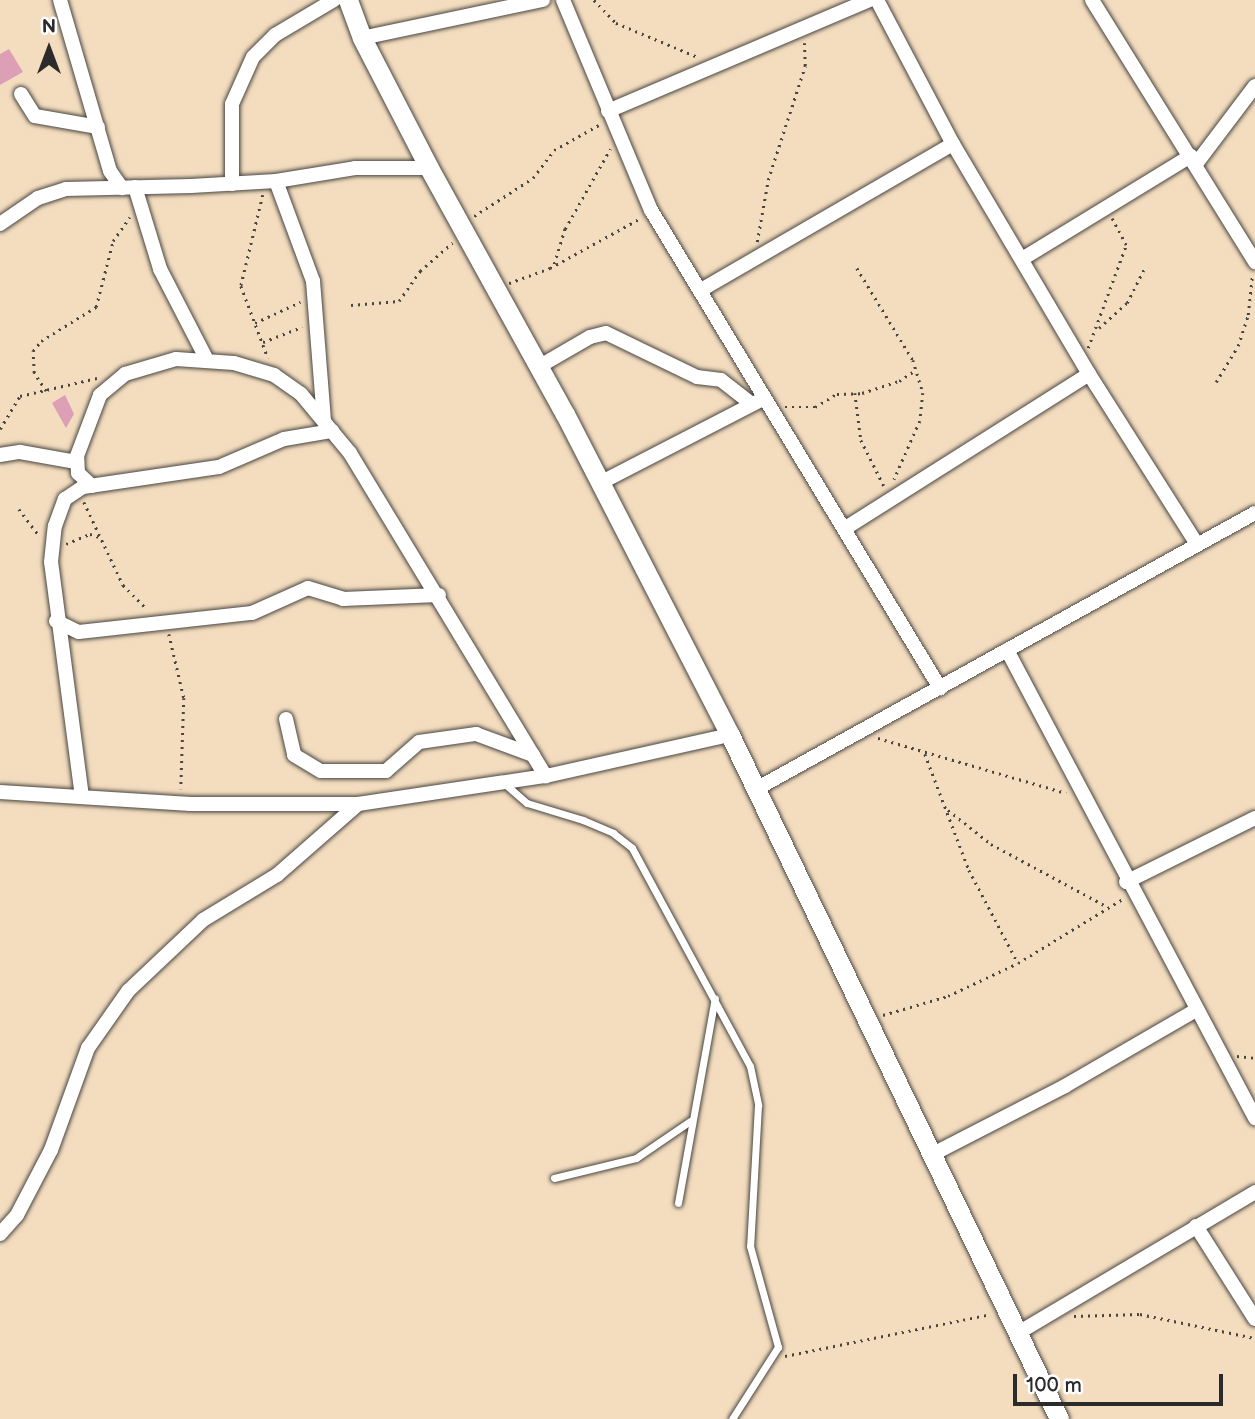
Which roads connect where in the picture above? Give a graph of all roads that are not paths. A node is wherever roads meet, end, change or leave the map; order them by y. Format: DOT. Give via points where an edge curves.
graph roads {
  1 [pos="60,0"];
  2 [pos="334,0"];
  3 [pos="348,0"];
  4 [pos="542,0"];
  5 [pos="563,0"];
  6 [pos="869,0"];
  7 [pos="877,0"];
  8 [pos="1092,0"];
  9 [pos="362,38"];
  10 [pos="1255,86"];
  11 [pos="21,94"];
  12 [pos="613,122"];
  13 [pos="98,127"];
  14 [pos="953,144"];
  15 [pos="1193,160"];
  16 [pos="429,168"];
  17 [pos="272,181"];
  18 [pos="232,184"];
  19 [pos="129,188"];
  20 [pos="0,223"];
  21 [pos="1252,252"];
  22 [pos="1022,259"];
  23 [pos="701,290"];
  24 [pos="207,360"];
  25 [pos="540,366"];
  26 [pos="1089,374"];
  27 [pos="769,401"];
  28 [pos="752,404"];
  29 [pos="328,426"];
  30 [pos="0,454"];
  31 [pos="76,462"];
  32 [pos="601,482"];
  33 [pos="88,487"];
  34 [pos="1255,513"];
  35 [pos="844,529"];
  36 [pos="1197,544"];
  37 [pos="439,595"];
  38 [pos="56,621"];
  39 [pos="1007,650"];
  40 [pos="940,688"];
  41 [pos="286,719"];
  42 [pos="730,735"];
  43 [pos="533,755"];
  44 [pos="546,776"];
  45 [pos="503,782"];
  46 [pos="756,789"];
  47 [pos="0,792"];
  48 [pos="82,797"];
  49 [pos="358,804"];
  50 [pos="1255,818"];
  51 [pos="1130,888"];
  52 [pos="715,998"];
  53 [pos="1196,1010"];
  54 [pos="1255,1118"];
  55 [pos="690,1121"];
  56 [pos="931,1155"];
  57 [pos="554,1178"];
  58 [pos="1255,1192"];
  59 [pos="678,1203"];
  60 [pos="1196,1226"];
  61 [pos="0,1234"];
  62 [pos="1255,1319"];
  63 [pos="1018,1333"];
  64 [pos="732,1419"];
  65 [pos="1059,1419"];
  1 -- 13 [label="street"];
  2 -- 18 [label="street" via="275,35 253,57 232,104"];
  3 -- 9 [label="street"];
  4 -- 9 [label="street"];
  5 -- 12 [label="street"];
  6 -- 12 [label="street" via="726,61"];
  7 -- 14 [label="street"];
  8 -- 15 [label="street"];
  9 -- 16 [label="street"];
  10 -- 15 [label="street"];
  11 -- 13 [label="street" via="35,116"];
  12 -- 23 [label="street" via="651,210"];
  13 -- 19 [label="street" via="110,171"];
  14 -- 22 [label="street"];
  14 -- 23 [label="street"];
  15 -- 21 [label="street"];
  15 -- 22 [label="street"];
  16 -- 17 [label="street" via="355,168"];
  16 -- 25 [label="street"];
  17 -- 18 [label="street"];
  17 -- 29 [label="street" via="316,298"];
  18 -- 19 [label="street"];
  19 -- 20 [label="street" via="52,192"];
  19 -- 24 [label="street" via="141,208 160,269"];
  22 -- 26 [label="street"];
  23 -- 27 [label="street"];
  24 -- 29 [label="street" via="274,375 301,394"];
  24 -- 31 [label="street" via="156,362 125,374 100,395"];
  25 -- 28 [label="street" via="590,337 606,333 697,377 721,380"];
  25 -- 32 [label="street"];
  26 -- 35 [label="street"];
  26 -- 36 [label="street"];
  27 -- 28 [label="street"];
  27 -- 35 [label="street"];
  28 -- 32 [label="street"];
  29 -- 33 [label="street" via="219,467"];
  29 -- 37 [label="street"];
  30 -- 31 [label="street" via="20,452"];
  31 -- 33 [label="street"];
  32 -- 42 [label="street"];
  33 -- 38 [label="street" via="72,492 59,509 53,543"];
  34 -- 36 [label="street"];
  35 -- 40 [label="street"];
  36 -- 39 [label="street"];
  37 -- 38 [label="street" via="343,599 308,588 252,613 79,632"];
  37 -- 43 [label="street"];
  38 -- 48 [label="street"];
  39 -- 40 [label="street"];
  39 -- 51 [label="street"];
  40 -- 46 [label="street"];
  41 -- 43 [label="street" via="294,755 321,771 386,771 419,743 476,734"];
  42 -- 44 [label="street"];
  42 -- 46 [label="street"];
  43 -- 44 [label="street"];
  44 -- 45 [label="street"];
  45 -- 49 [label="street"];
  45 -- 52 [label="lane" via="527,803 583,820 613,833 632,848"];
  46 -- 56 [label="street"];
  47 -- 48 [label="street"];
  48 -- 49 [label="street" via="179,803"];
  49 -- 61 [label="street" via="277,874 203,920 128,991 88,1048 51,1150 17,1215"];
  50 -- 51 [label="street"];
  51 -- 53 [label="street"];
  52 -- 55 [label="lane"];
  52 -- 64 [label="lane" via="757,1089 750,1246 778,1346"];
  53 -- 54 [label="street"];
  53 -- 56 [label="street" via="1065,1086"];
  55 -- 57 [label="lane" via="636,1158"];
  55 -- 59 [label="lane"];
  56 -- 63 [label="street"];
  58 -- 60 [label="street"];
  60 -- 62 [label="street"];
  60 -- 63 [label="street"];
  63 -- 65 [label="street"];
}
